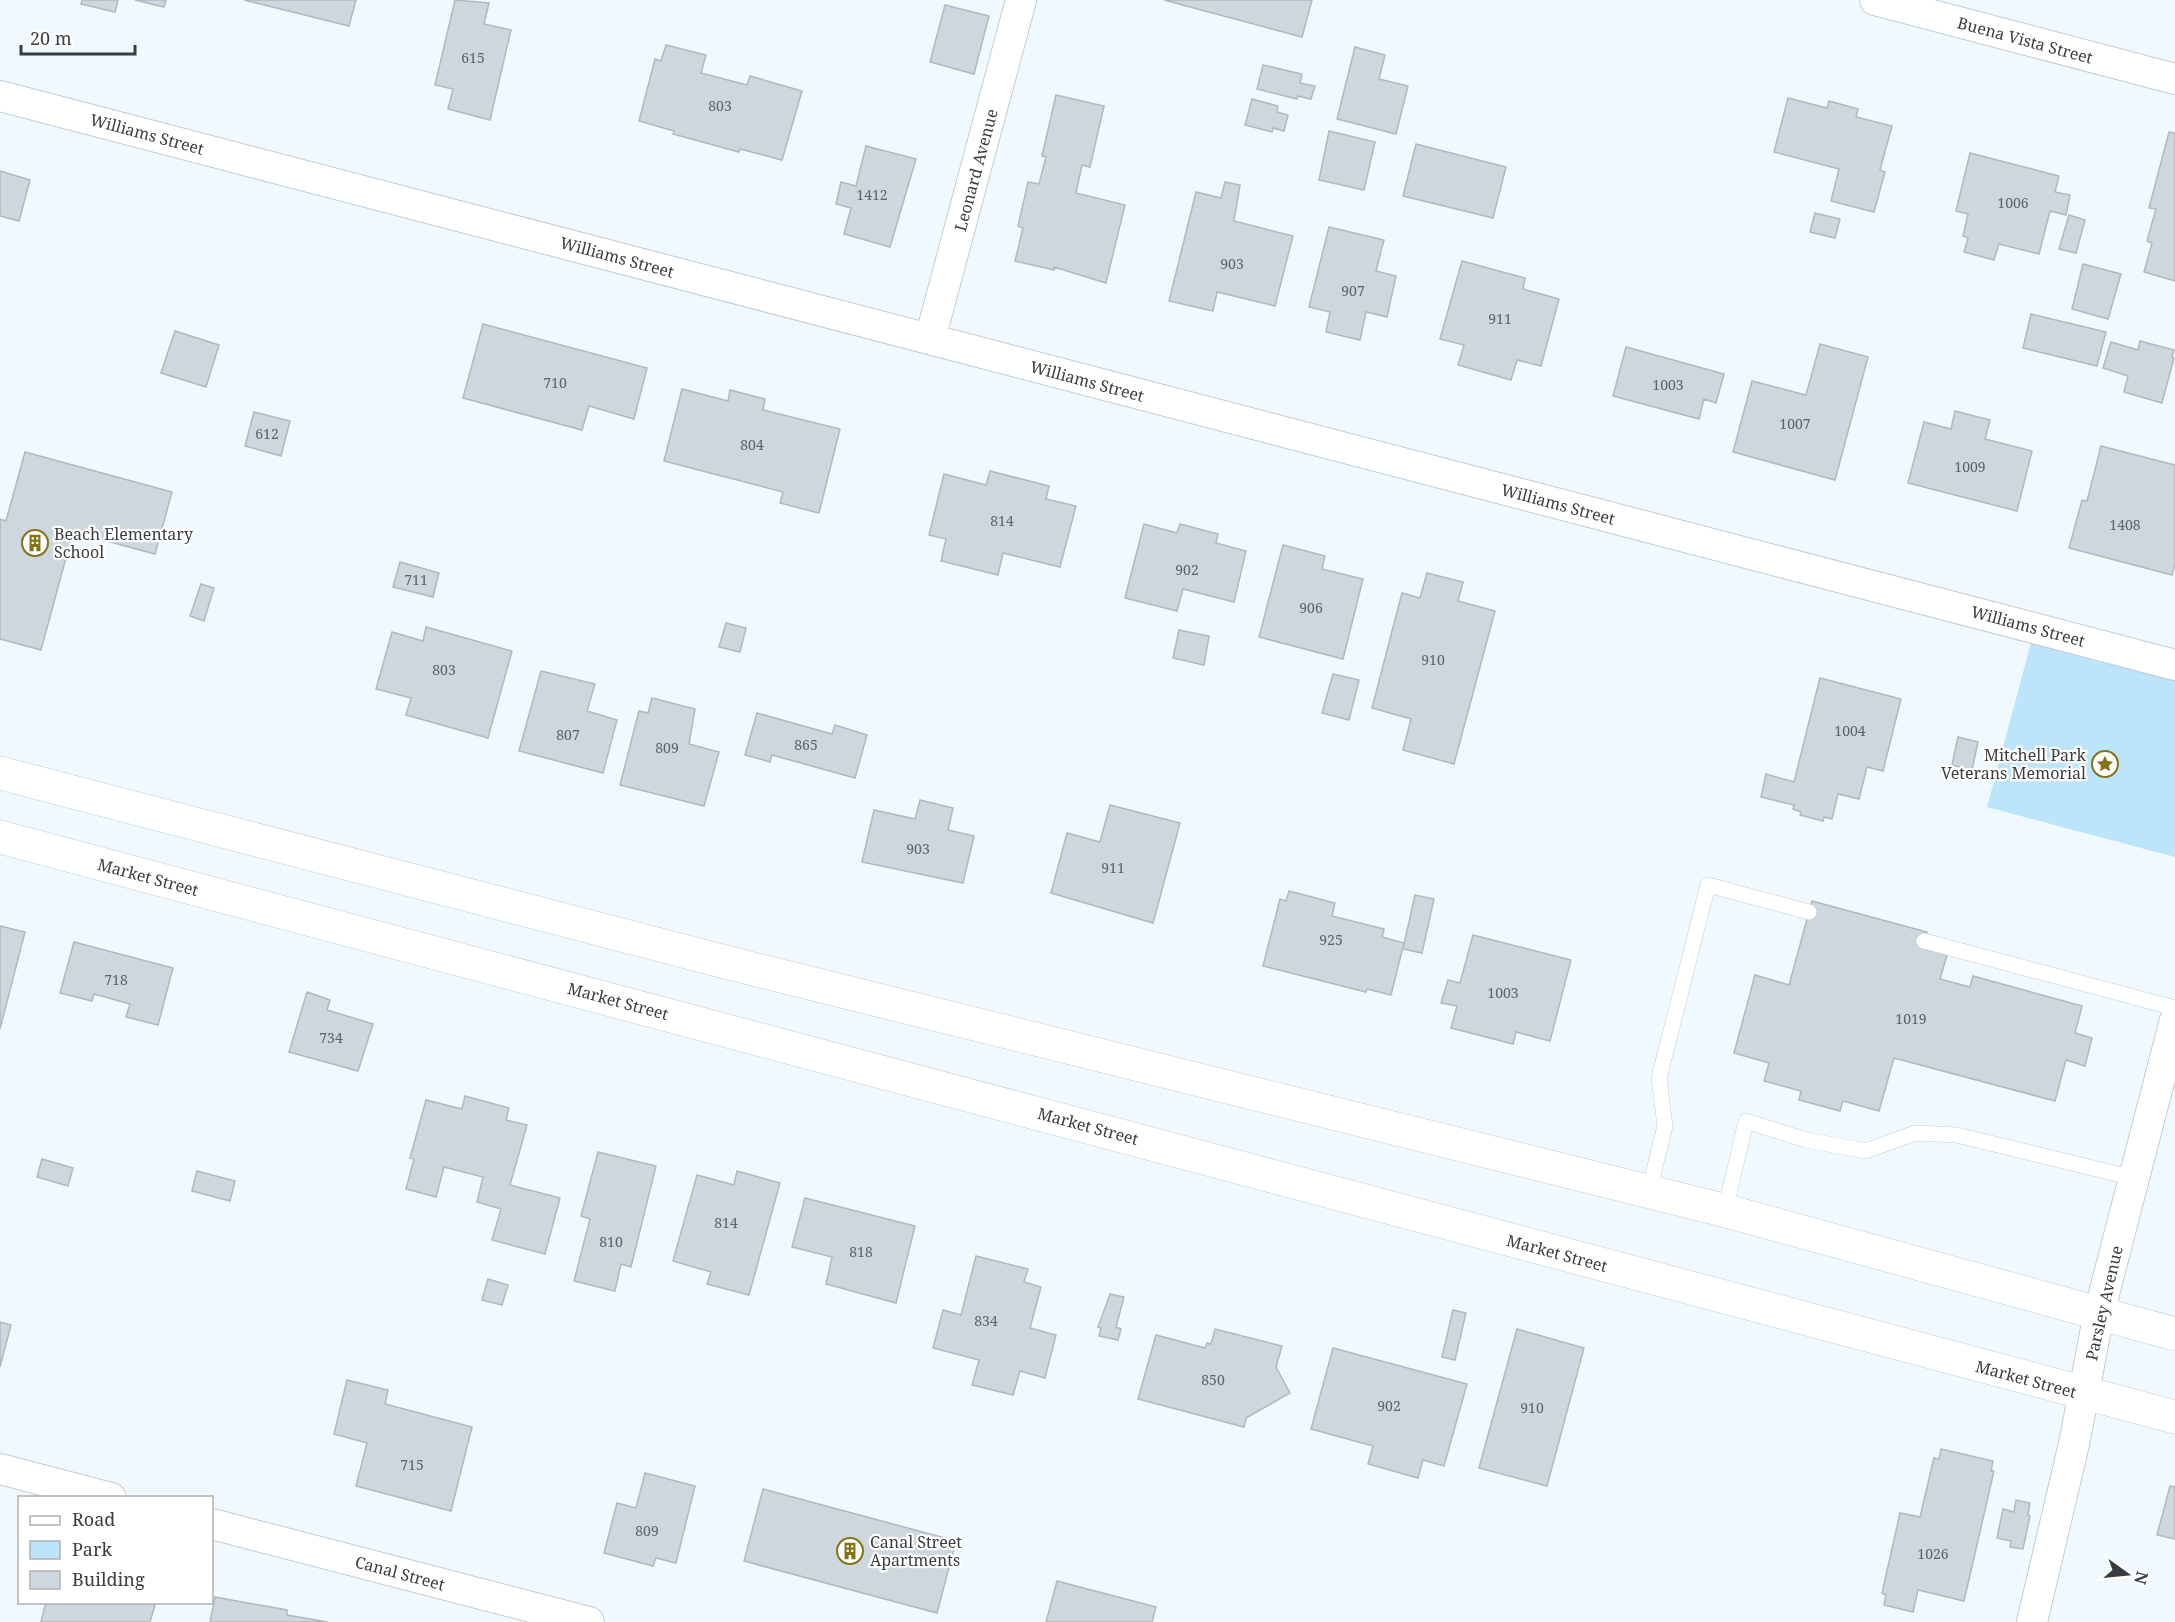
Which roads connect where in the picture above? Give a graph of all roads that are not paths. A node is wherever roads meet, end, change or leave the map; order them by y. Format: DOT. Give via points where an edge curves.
graph roads {
  1 [pos="1022,0"];
  2 [pos="1875,0"];
  3 [pos="2175,79"];
  4 [pos="0,96"];
  5 [pos="930,339"];
  6 [pos="2175,665"];
  7 [pos="0,773"];
  8 [pos="0,837"];
  9 [pos="1809,912"];
  10 [pos="1924,941"];
  11 [pos="2175,1008"];
  12 [pos="2175,1020"];
  13 [pos="2134,1178"];
  14 [pos="1648,1191"];
  15 [pos="1725,1211"];
  16 [pos="2099,1313"];
  17 [pos="2175,1334"];
  18 [pos="2083,1394"];
  19 [pos="2175,1417"];
  20 [pos="0,1468"];
  21 [pos="107,1496"];
  22 [pos="213,1524"];
  23 [pos="589,1622"];
  24 [pos="2032,1622"];
  1 -- 5 [label="street, Leonard Avenue"];
  2 -- 3 [label="street, Buena Vista Street"];
  4 -- 5 [label="street, Williams Street"];
  5 -- 6 [label="street, Williams Street"];
  7 -- 14 [label="street" via="733,964"];
  8 -- 18 [label="street, Market Street"];
  9 -- 14 [label="lane" via="1708,885 1659,1078 1665,1126"];
  10 -- 11 [label="lane"];
  12 -- 13 [label="street, Parsley Avenue"];
  13 -- 15 [label="lane" via="1957,1135 1915,1133 1866,1151 1806,1140 1746,1121"];
  13 -- 16 [label="street, Parsley Avenue"];
  14 -- 15 [label="street"];
  15 -- 16 [label="street"];
  16 -- 17 [label="street"];
  16 -- 18 [label="street, Parsley Avenue"];
  18 -- 19 [label="street, Market Street"];
  18 -- 24 [label="street, Parsley Avenue"];
  20 -- 21 [label="street"];
  22 -- 23 [label="street, Canal Street"];
}
